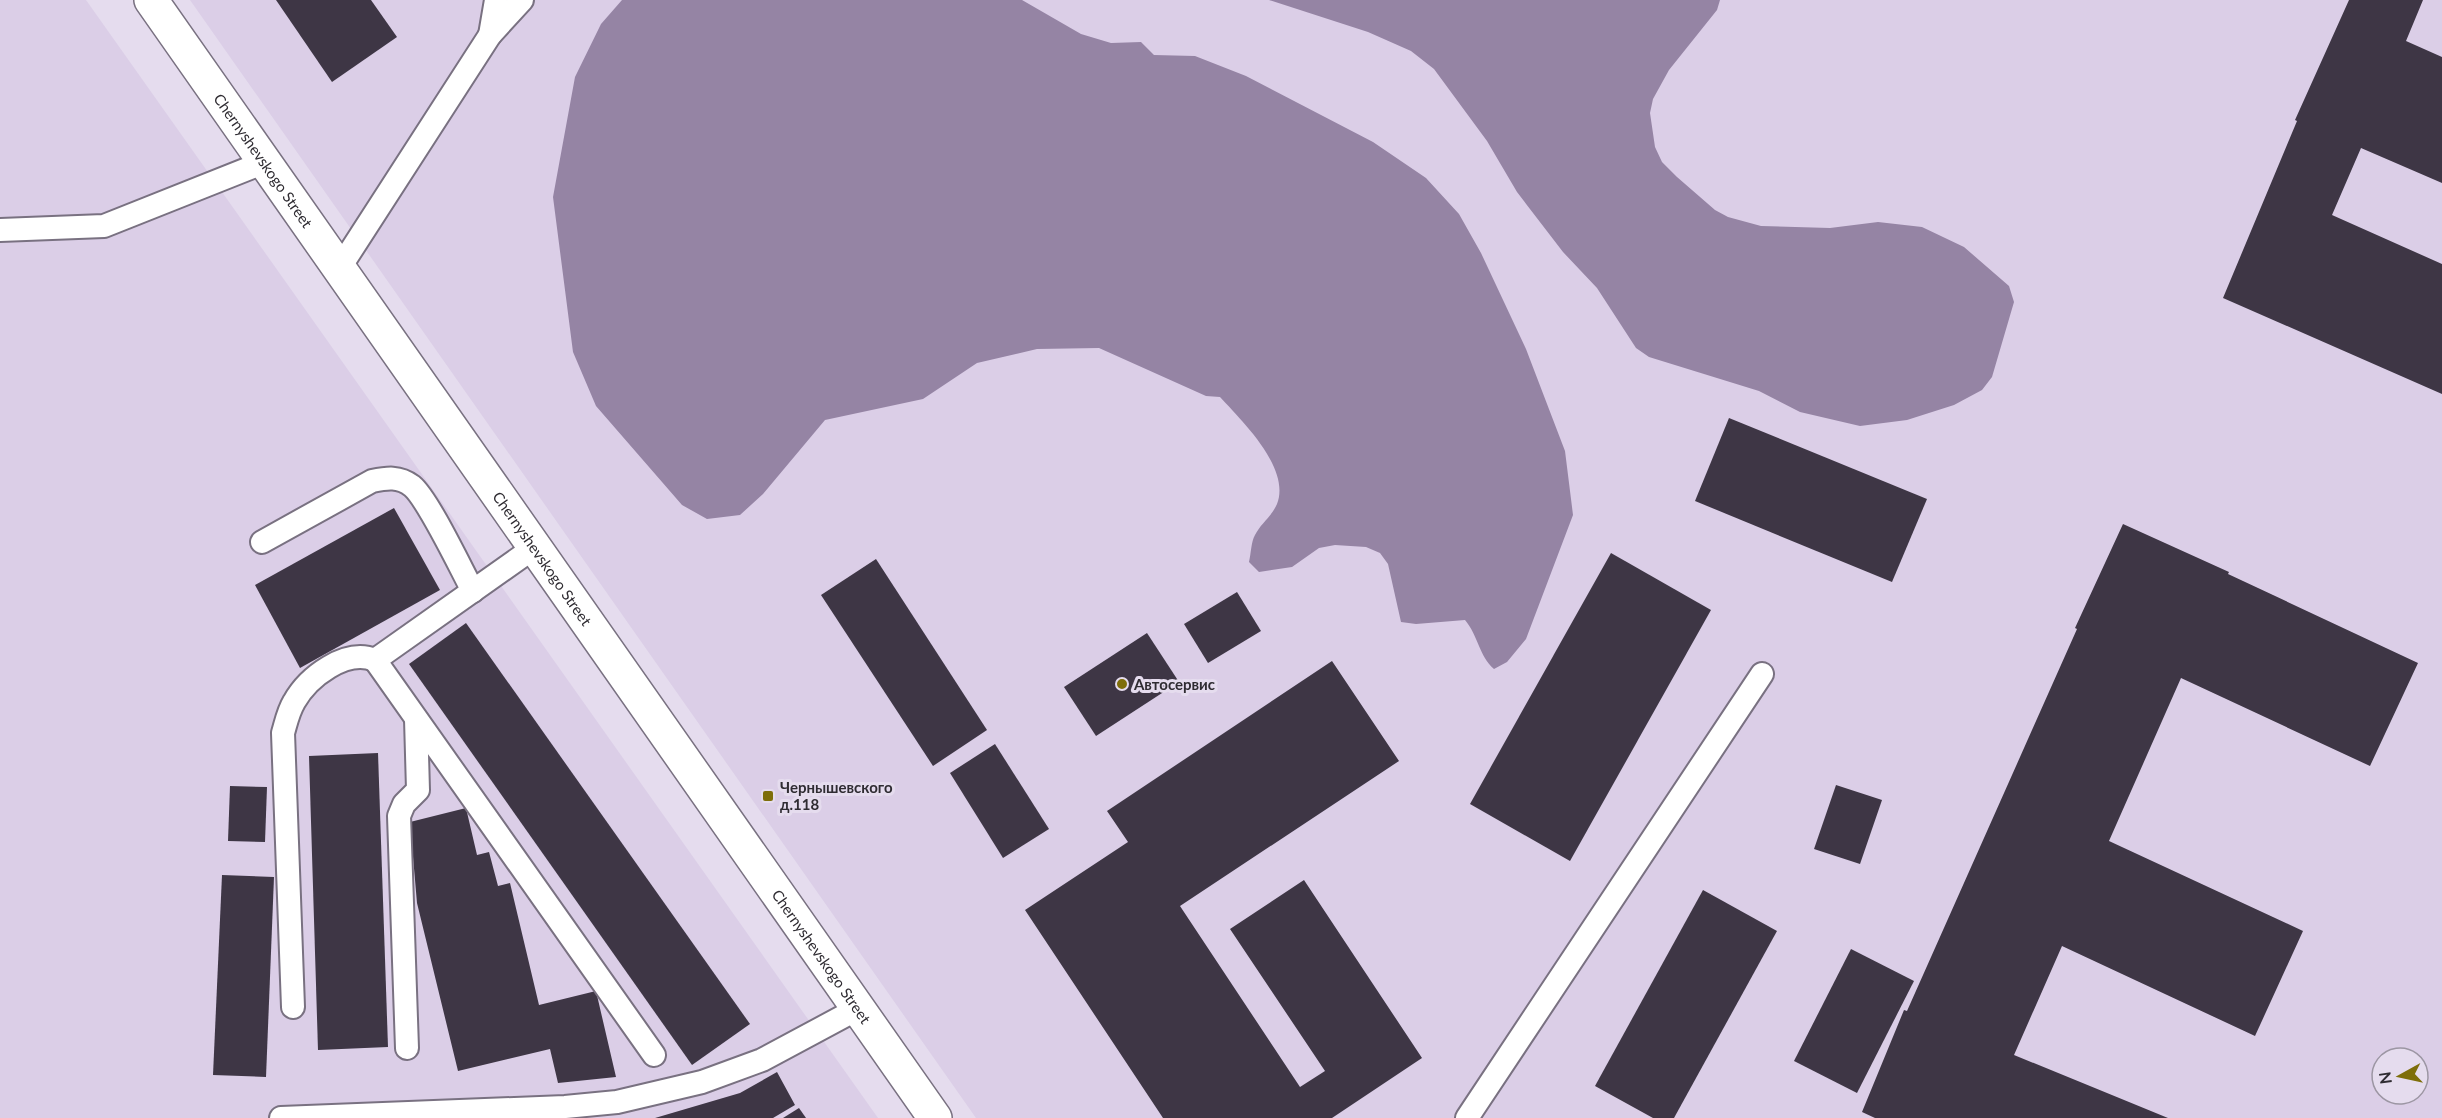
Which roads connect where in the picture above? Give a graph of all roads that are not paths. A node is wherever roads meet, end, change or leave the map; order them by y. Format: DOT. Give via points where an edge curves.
graph roads {
  1 [pos="151,0"];
  2 [pos="496,0"];
  3 [pos="522,0"];
  4 [pos="490,35"];
  5 [pos="265,162"];
  6 [pos="0,230"];
  7 [pos="339,269"];
  8 [pos="262,542"];
  9 [pos="535,547"];
  10 [pos="473,591"];
  11 [pos="375,660"];
  12 [pos="1762,674"];
  13 [pos="416,719"];
  14 [pos="293,1007"];
  15 [pos="858,1008"];
  16 [pos="407,1048"];
  17 [pos="654,1055"];
  18 [pos="282,1118"];
  19 [pos="935,1118"];
  20 [pos="1467,1118"];
  1 -- 5 [label="main road, Chernyshevskogo Street"];
  2 -- 4 [label="lane"];
  3 -- 4 [label="lane"];
  4 -- 7 [label="lane"];
  5 -- 6 [label="lane" via="104,226"];
  5 -- 7 [label="main road, Chernyshevskogo Street"];
  7 -- 9 [label="main road, Chernyshevskogo Street"];
  8 -- 10 [label="lane" via="372,481 399,479 418,492"];
  9 -- 10 [label="lane"];
  9 -- 15 [label="main road, Chernyshevskogo Street"];
  10 -- 11 [label="lane"];
  11 -- 13 [label="lane"];
  11 -- 14 [label="lane" via="361,656 343,659 318,677 294,702 283,733"];
  12 -- 20 [label="lane"];
  13 -- 16 [label="lane" via="418,790 399,816"];
  13 -- 17 [label="lane"];
  15 -- 18 [label="lane" via="762,1060 702,1082 638,1098 565,1107"];
  15 -- 19 [label="main road, Chernyshevskogo Street"];
}
